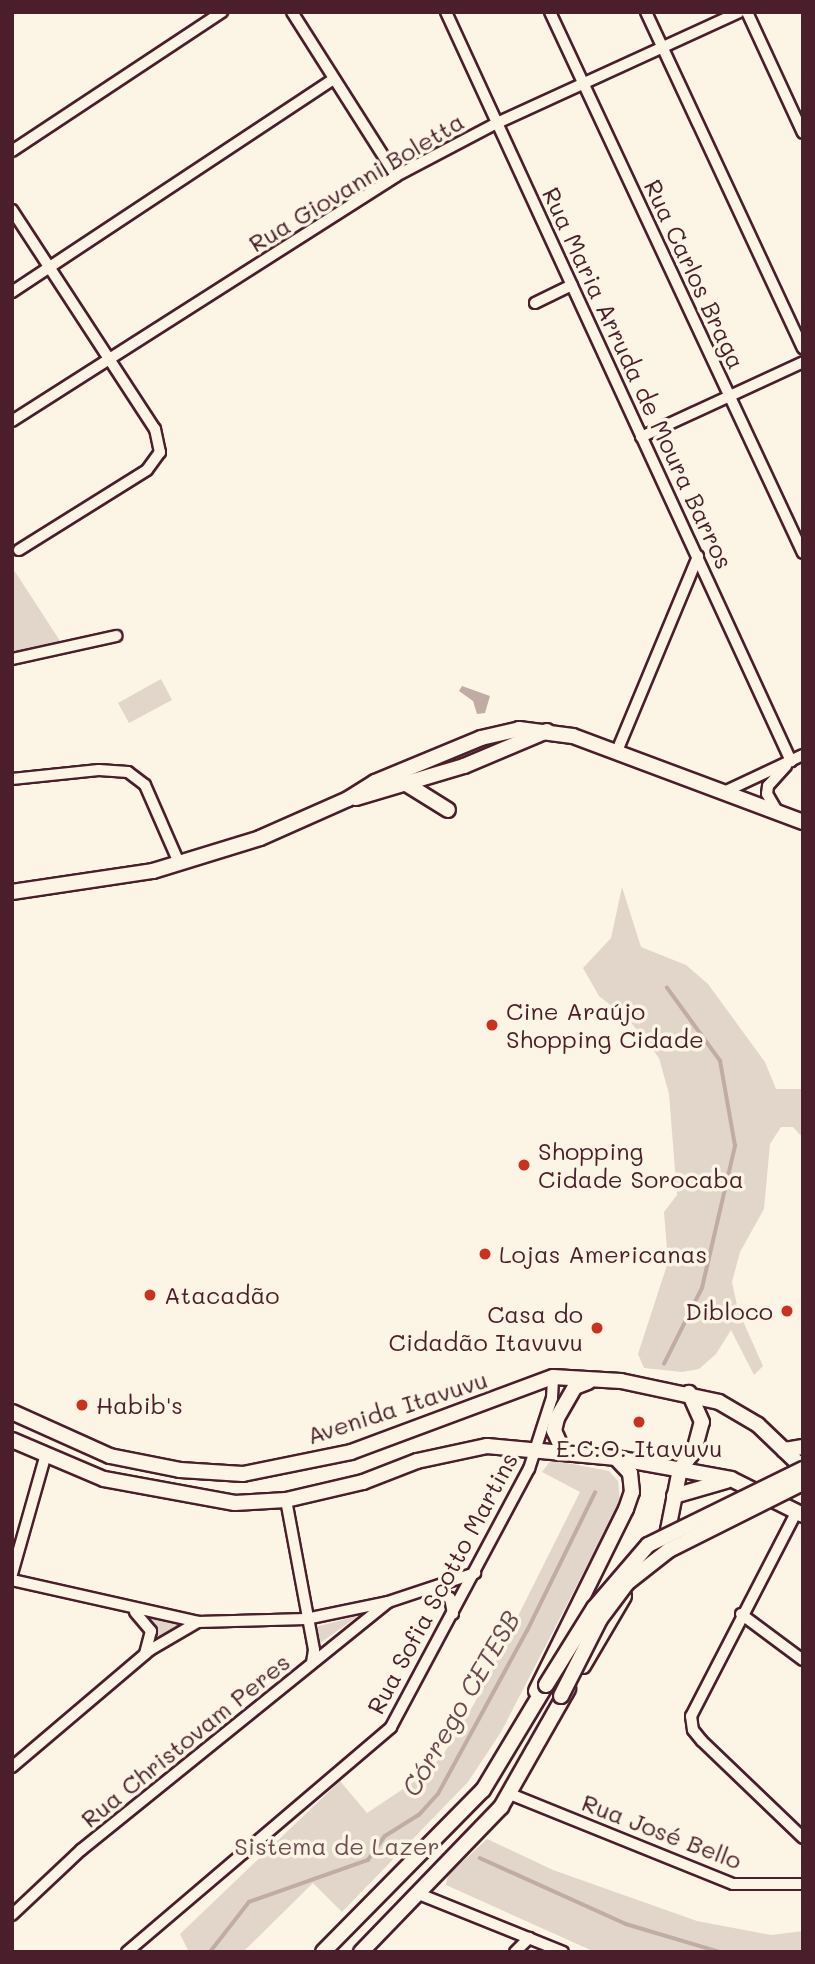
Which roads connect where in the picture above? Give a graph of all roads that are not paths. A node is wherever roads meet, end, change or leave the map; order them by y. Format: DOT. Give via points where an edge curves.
graph roads {
  1 [pos="222,12"];
  2 [pos="292,12"];
  3 [pos="446,12"];
  4 [pos="550,12"];
  5 [pos="646,12"];
  6 [pos="739,12"];
  7 [pos="747,12"];
  8 [pos="663,48"];
  9 [pos="334,79"];
  10 [pos="583,83"];
  11 [pos="497,123"];
  12 [pos="803,133"];
  13 [pos="12,151"];
  14 [pos="396,176"];
  15 [pos="12,211"];
  16 [pos="50,268"];
  17 [pos="572,285"];
  18 [pos="12,292"];
  19 [pos="535,303"];
  20 [pos="803,348"];
  21 [pos="109,359"];
  22 [pos="803,362"];
  23 [pos="729,396"];
  24 [pos="12,421"];
  25 [pos="641,437"];
  26 [pos="19,550"];
  27 [pos="803,553"];
  28 [pos="698,555"];
  29 [pos="116,636"];
  30 [pos="12,659"];
  31 [pos="547,731"];
  32 [pos="463,746"];
  33 [pos="617,751"];
  34 [pos="803,755"];
  35 [pos="790,761"];
  36 [pos="443,774"];
  37 [pos="12,779"];
  38 [pos="408,785"];
  39 [pos="724,792"];
  40 [pos="348,799"];
  41 [pos="448,810"];
  42 [pos="777,811"];
  43 [pos="803,822"];
  44 [pos="179,863"];
  45 [pos="12,892"];
  46 [pos="553,1377"];
  47 [pos="600,1380"];
  48 [pos="689,1393"];
  49 [pos="12,1412"];
  50 [pos="42,1429"];
  51 [pos="12,1440"];
  52 [pos="803,1447"];
  53 [pos="536,1450"];
  54 [pos="784,1450"];
  55 [pos="694,1451"];
  56 [pos="564,1453"];
  57 [pos="45,1457"];
  58 [pos="616,1458"];
  59 [pos="651,1464"];
  60 [pos="803,1468"];
  61 [pos="680,1469"];
  62 [pos="730,1479"];
  63 [pos="803,1486"];
  64 [pos="752,1487"];
  65 [pos="674,1496"];
  66 [pos="286,1500"];
  67 [pos="800,1513"];
  68 [pos="474,1573"];
  69 [pos="12,1574"];
  70 [pos="12,1580"];
  71 [pos="431,1588"];
  72 [pos="388,1602"];
  73 [pos="126,1609"];
  74 [pos="453,1614"];
  75 [pos="741,1614"];
  76 [pos="306,1619"];
  77 [pos="198,1622"];
  78 [pos="145,1654"];
  79 [pos="803,1660"];
  80 [pos="312,1663"];
  81 [pos="561,1696"];
  82 [pos="506,1759"];
  83 [pos="12,1767"];
  84 [pos="510,1794"];
  85 [pos="803,1838"];
  86 [pos="801,1883"];
  87 [pos="419,1894"];
  88 [pos="12,1915"];
  89 [pos="529,1938"];
  90 [pos="127,1952"];
  91 [pos="323,1952"];
  92 [pos="361,1952"];
  93 [pos="516,1952"];
  94 [pos="563,1952"];
  1 -- 13 [label="street"];
  2 -- 9 [label="street"];
  3 -- 11 [label="street, Rua Maria Arruda de Moura Barros"];
  4 -- 10 [label="street, Rua Carlos Braga"];
  5 -- 8 [label="street"];
  6 -- 8 [label="street, Rua Giovanni Boletta"];
  7 -- 12 [label="street"];
  8 -- 10 [label="street, Rua Giovanni Boletta"];
  8 -- 20 [label="street"];
  9 -- 14 [label="street"];
  9 -- 16 [label="street"];
  10 -- 11 [label="street, Rua Giovanni Boletta"];
  10 -- 23 [label="street, Rua Carlos Braga"];
  11 -- 14 [label="street, Rua Giovanni Boletta"];
  11 -- 17 [label="street, Rua Maria Arruda de Moura Barros"];
  14 -- 21 [label="street, Rua Giovanni Boletta"];
  15 -- 16 [label="street"];
  16 -- 18 [label="street"];
  16 -- 21 [label="street"];
  17 -- 19 [label="street"];
  17 -- 25 [label="street, Rua Maria Arruda de Moura Barros"];
  21 -- 24 [label="street, Rua Giovanni Boletta"];
  21 -- 26 [label="street" via="155,429 160,452 147,470"];
  22 -- 23 [label="street"];
  23 -- 25 [label="street"];
  23 -- 27 [label="street, Rua Carlos Braga"];
  25 -- 28 [label="street, Rua Maria Arruda de Moura Barros"];
  28 -- 33 [label="street"];
  28 -- 35 [label="street, Rua Maria Arruda de Moura Barros"];
  29 -- 30 [label="street"];
  31 -- 32 [label="main road" via="519,729"];
  31 -- 33 [label="main road"];
  31 -- 36 [label="main road"];
  32 -- 36 [label="main road" via="447,759"];
  32 -- 40 [label="main road" via="371,776"];
  33 -- 39 [label="main road"];
  34 -- 35 [label="street"];
  35 -- 39 [label="street"];
  35 -- 42 [label="street" via="768,786 767,794"];
  36 -- 38 [label="main road"];
  37 -- 44 [label="street" via="99,770 128,772 145,785"];
  38 -- 40 [label="main road"];
  38 -- 41 [label="main road"];
  39 -- 42 [label="main road"];
  40 -- 44 [label="main road" via="260,838"];
  42 -- 43 [label="main road"];
  44 -- 45 [label="main road" via="89,883"];
  46 -- 47 [label="main road, Avenida Itavuvu"];
  46 -- 50 [label="main road, Avenida Itavuvu" via="351,1452 243,1474 180,1470 110,1456"];
  46 -- 53 [label="street" via="552,1398"];
  47 -- 48 [label="main road, Avenida Itavuvu"];
  47 -- 56 [label="main road" via="575,1387 561,1409 554,1431"];
  48 -- 54 [label="main road, Avenida Itavuvu" via="739,1412"];
  48 -- 55 [label="main road" via="702,1422"];
  49 -- 50 [label="main road, Avenida Itavuvu"];
  50 -- 57 [label="main road"];
  51 -- 57 [label="main road"];
  52 -- 54 [label="main road"];
  53 -- 56 [label="main road"];
  53 -- 66 [label="main road" via="476,1448"];
  53 -- 68 [label="street, Rua Sofia Scotto Martins"];
  54 -- 60 [label="main road, Avenida Itavuvu"];
  55 -- 59 [label="main road" via="681,1459"];
  55 -- 61 [label="main road"];
  56 -- 58 [label="main road"];
  57 -- 66 [label="main road" via="104,1479 176,1495 235,1503"];
  57 -- 69 [label="street"];
  58 -- 59 [label="main road"];
  58 -- 82 [label="main road" via="630,1473 632,1492 626,1509"];
  59 -- 61 [label="main road"];
  60 -- 82 [label="main road, bridge" via="648,1545 601,1598"];
  61 -- 62 [label="main road"];
  61 -- 65 [label="main road"];
  62 -- 64 [label="main road"];
  62 -- 65 [label="main road"];
  63 -- 64 [label="main road"];
  63 -- 81 [label="main road, bridge" via="668,1549 626,1583 600,1619"];
  64 -- 67 [label="main road"];
  65 -- 81 [label="main road" via="664,1547 623,1596"];
  66 -- 76 [label="street"];
  67 -- 75 [label="street"];
  68 -- 71 [label="street"];
  68 -- 74 [label="street, Rua Sofia Scotto Martins"];
  70 -- 73 [label="street"];
  71 -- 72 [label="street"];
  71 -- 74 [label="street" via="450,1598"];
  72 -- 76 [label="street"];
  72 -- 80 [label="street, Rua Christovam Peres"];
  73 -- 77 [label="street"];
  73 -- 78 [label="street" via="149,1623 151,1640"];
  74 -- 90 [label="street, Rua Sofia Scotto Martins" via="391,1727"];
  75 -- 79 [label="street"];
  75 -- 85 [label="street" via="691,1716 692,1730"];
  76 -- 77 [label="street"];
  76 -- 80 [label="street"];
  77 -- 78 [label="street"];
  78 -- 83 [label="street"];
  80 -- 88 [label="street, Rua Christovam Peres" via="81,1850"];
  81 -- 84 [label="main road"];
  82 -- 91 [label="main road" via="452,1823"];
  84 -- 86 [label="street, Rua José Bello" via="733,1884"];
  84 -- 87 [label="main road"];
  87 -- 89 [label="street"];
  87 -- 92 [label="main road"];
  89 -- 93 [label="street"];
  89 -- 94 [label="street"];
}
